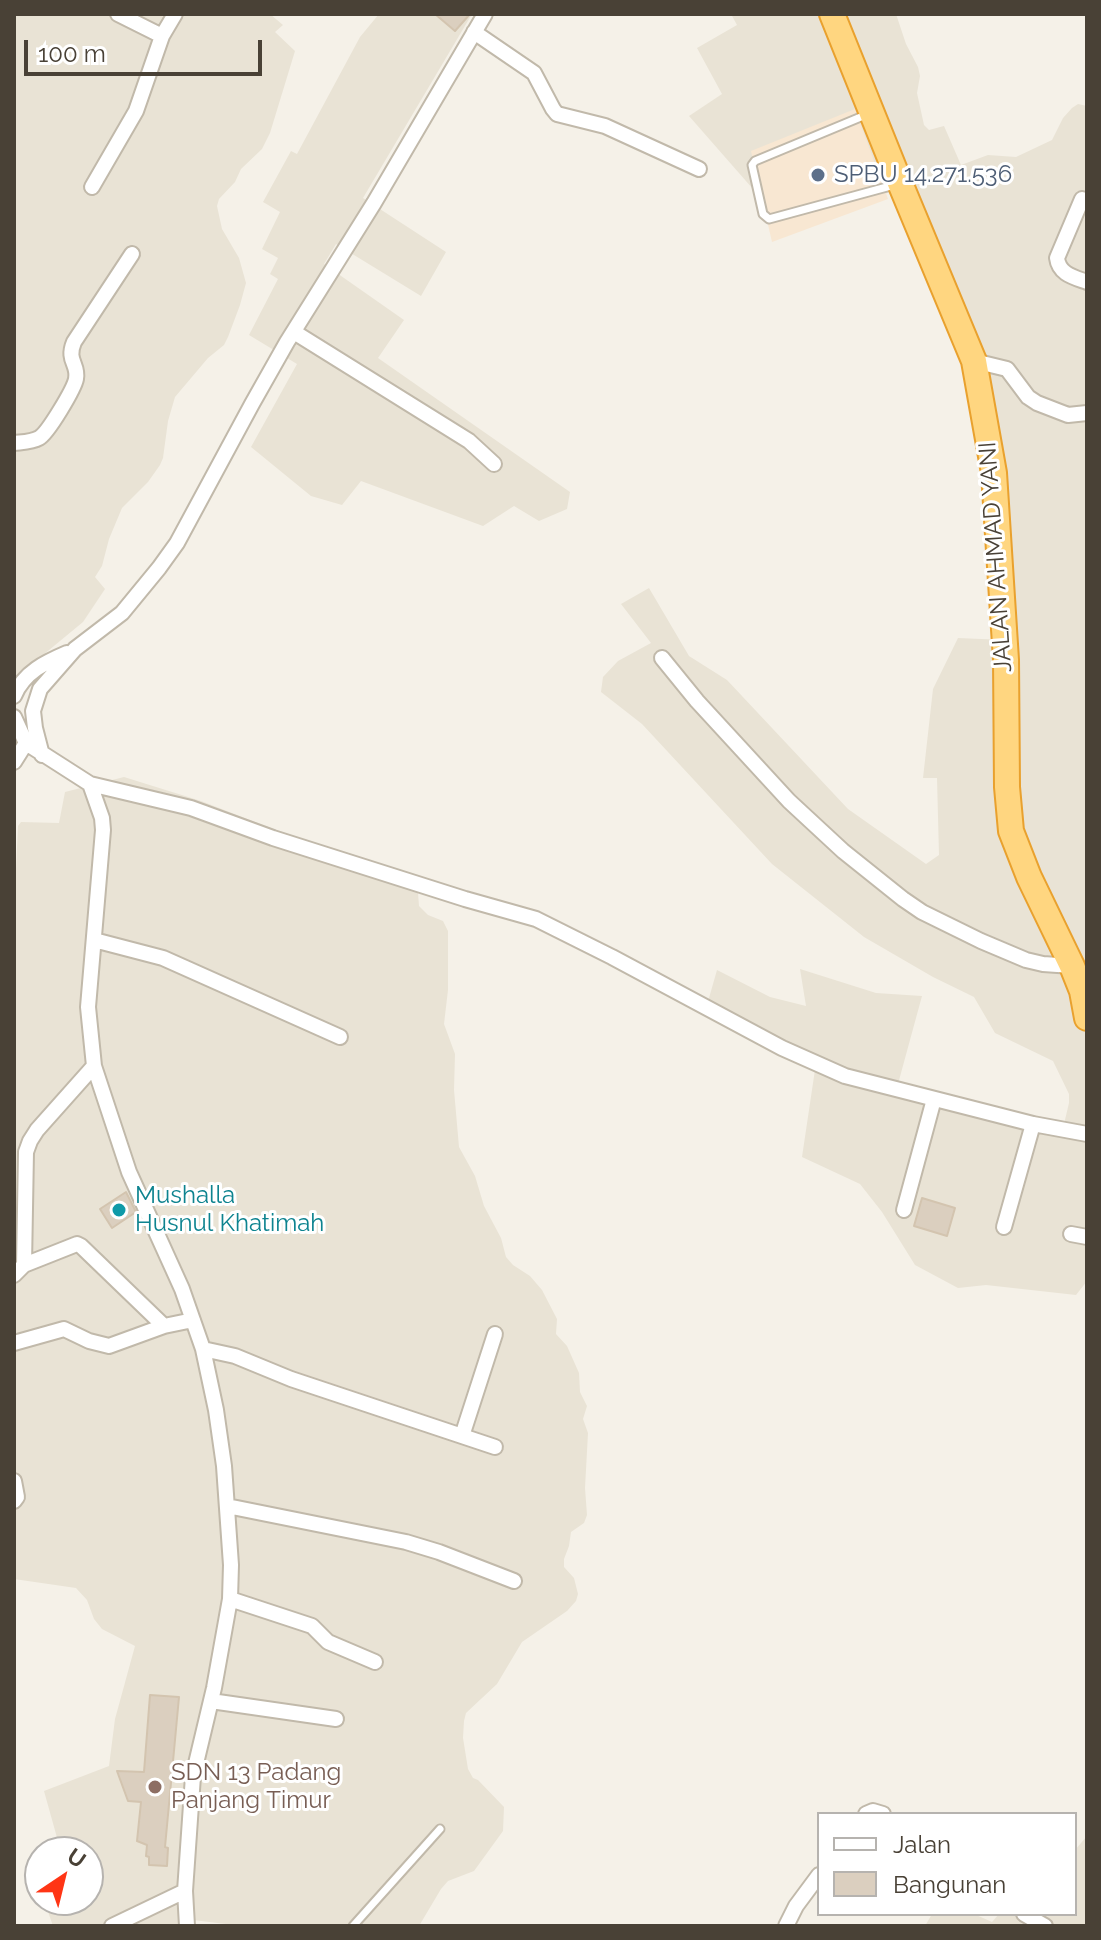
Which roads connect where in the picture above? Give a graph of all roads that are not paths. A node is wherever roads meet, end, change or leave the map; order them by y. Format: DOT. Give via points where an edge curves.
graph roads {
  1 [pos="118,14"];
  2 [pos="175,14"];
  3 [pos="485,14"];
  4 [pos="832,14"];
  5 [pos="474,32"];
  6 [pos="162,36"];
  7 [pos="872,113"];
  8 [pos="699,169"];
  9 [pos="900,183"];
  10 [pos="92,187"];
  11 [pos="1082,199"];
  12 [pos="132,254"];
  13 [pos="1087,282"];
  14 [pos="294,332"];
  15 [pos="974,361"];
  16 [pos="1087,413"];
  17 [pos="14,443"];
  18 [pos="494,464"];
  19 [pos="75,649"];
  20 [pos="662,658"];
  21 [pos="15,692"];
  22 [pos="14,717"];
  23 [pos="26,743"];
  24 [pos="42,755"];
  25 [pos="14,762"];
  26 [pos="90,784"];
  27 [pos="94,940"];
  28 [pos="1072,966"];
  29 [pos="1084,990"];
  30 [pos="1087,1018"];
  31 [pos="340,1037"];
  32 [pos="94,1066"];
  33 [pos="934,1099"];
  34 [pos="1033,1124"];
  35 [pos="1087,1134"];
  36 [pos="904,1210"];
  37 [pos="1004,1227"];
  38 [pos="1071,1234"];
  39 [pos="1087,1237"];
  40 [pos="19,1270"];
  41 [pos="193,1320"];
  42 [pos="164,1326"];
  43 [pos="495,1334"];
  44 [pos="14,1343"];
  45 [pos="203,1349"];
  46 [pos="462,1436"];
  47 [pos="495,1447"];
  48 [pos="14,1481"];
  49 [pos="14,1501"];
  50 [pos="227,1506"];
  51 [pos="514,1581"];
  52 [pos="230,1599"];
  53 [pos="375,1662"];
  54 [pos="211,1701"];
  55 [pos="336,1719"];
  56 [pos="440,1829"];
  57 [pos="817,1878"];
  58 [pos="185,1891"];
  59 [pos="1028,1916"];
  60 [pos="112,1926"];
  61 [pos="189,1926"];
  62 [pos="353,1926"];
  63 [pos="786,1926"];
  64 [pos="1045,1926"];
  1 -- 6 [label="street"];
  2 -- 6 [label="street"];
  3 -- 5 [label="street"];
  4 -- 7 [label="highway, JALAN AHMAD YANI"];
  5 -- 8 [label="street" via="534,73 557,114 605,126"];
  5 -- 14 [label="street"];
  6 -- 10 [label="street" via="136,111"];
  7 -- 9 [label="highway, JALAN AHMAD YANI"];
  7 -- 9 [label="lane" via="753,162 763,214 769,219"];
  9 -- 15 [label="highway, JALAN AHMAD YANI"];
  11 -- 13 [label="street" via="1057,258 1061,270"];
  12 -- 17 [label="street" via="74,342 75,383 47,432"];
  14 -- 18 [label="street" via="469,441"];
  14 -- 19 [label="street" via="177,543 122,613"];
  15 -- 16 [label="street" via="1007,369 1037,403 1068,415"];
  15 -- 28 [label="highway, JALAN AHMAD YANI" via="994,473 1011,831"];
  19 -- 21 [label="street" via="41,665"];
  19 -- 24 [label="street" via="40,689 33,711"];
  20 -- 28 [label="street" via="789,801 903,899 1026,960"];
  22 -- 23 [label="street"];
  23 -- 24 [label="street"];
  23 -- 25 [label="street"];
  24 -- 26 [label="street"];
  26 -- 27 [label="street" via="103,830"];
  26 -- 33 [label="street" via="191,808 536,919 782,1048 845,1076"];
  27 -- 31 [label="street" via="163,958"];
  27 -- 32 [label="street" via="88,1007"];
  28 -- 29 [label="highway, JALAN AHMAD YANI"];
  29 -- 30 [label="highway, JALAN AHMAD YANI"];
  32 -- 40 [label="street" via="30,1141"];
  32 -- 41 [label="street" via="129,1172"];
  33 -- 34 [label="street"];
  33 -- 36 [label="street"];
  34 -- 35 [label="street"];
  34 -- 37 [label="street"];
  38 -- 39 [label="street"];
  40 -- 42 [label="street" via="74,1244 81,1246"];
  41 -- 42 [label="street"];
  41 -- 45 [label="street"];
  42 -- 44 [label="street" via="109,1346 64,1329"];
  43 -- 46 [label="street"];
  45 -- 46 [label="street"];
  45 -- 50 [label="street"];
  46 -- 47 [label="street"];
  48 -- 49 [label="street"];
  50 -- 51 [label="street" via="406,1542"];
  50 -- 52 [label="street"];
  52 -- 53 [label="street" via="312,1626 328,1642"];
  52 -- 54 [label="street"];
  54 -- 55 [label="street"];
  54 -- 58 [label="street" via="193,1776"];
  56 -- 62 [label="lane"];
  57 -- 63 [label="street"];
  58 -- 60 [label="street"];
  58 -- 61 [label="street"];
  59 -- 64 [label="street"];
}
